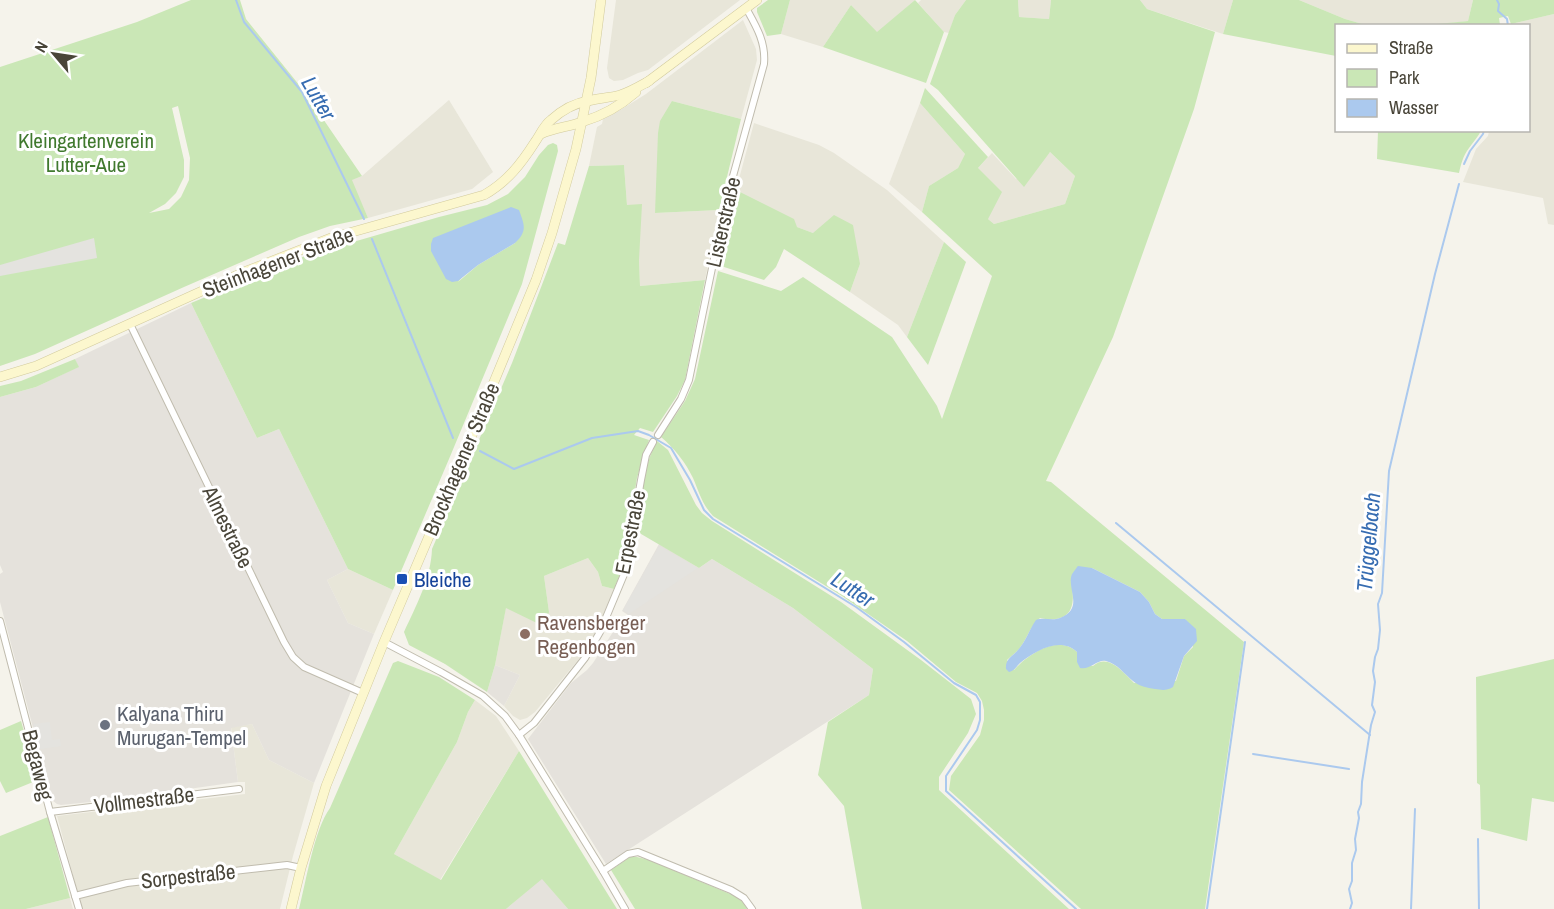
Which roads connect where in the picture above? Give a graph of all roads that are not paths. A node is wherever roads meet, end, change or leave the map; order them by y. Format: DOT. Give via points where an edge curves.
graph roads {
  1 [pos="601,0"];
  2 [pos="757,0"];
  3 [pos="746,8"];
  4 [pos="649,81"];
  5 [pos="586,101"];
  6 [pos="582,123"];
  7 [pos="541,134"];
  8 [pos="130,324"];
  9 [pos="0,377"];
  10 [pos="658,435"];
  11 [pos="653,442"];
  12 [pos="0,621"];
  13 [pos="384,642"];
  14 [pos="363,693"];
  15 [pos="519,735"];
  16 [pos="239,789"];
  17 [pos="50,812"];
  18 [pos="301,868"];
  19 [pos="603,871"];
  20 [pos="75,896"];
  21 [pos="79,909"];
  22 [pos="291,909"];
  23 [pos="624,909"];
  24 [pos="752,909"];
  1 -- 5 [label="main road, Brockhagener Straße"];
  2 -- 3 [label="main road, Steinhagener Straße"];
  3 -- 4 [label="main road, Steinhagener Straße"];
  3 -- 10 [label="street, Listerstraße" via="762,40 764,64 725,205 689,380"];
  4 -- 5 [label="main road, Steinhagener Straße" via="622,94"];
  4 -- 6 [label="main road, Steinhagener Straße" via="620,105"];
  5 -- 6 [label="main road, Brockhagener Straße"];
  5 -- 7 [label="main road, Steinhagener Straße" via="557,114"];
  6 -- 7 [label="main road, Steinhagener Straße"];
  6 -- 13 [label="main road, Brockhagener Straße" via="536,280"];
  7 -- 8 [label="main road, Steinhagener Straße" via="508,179 484,195 331,238"];
  8 -- 9 [label="main road, Steinhagener Straße" via="36,366"];
  8 -- 14 [label="street, Almestraße" via="293,657 304,667"];
  11 -- 15 [label="street, Erpestraße" via="646,455 625,572 600,632 590,652 534,723"];
  12 -- 17 [label="street, Begaweg"];
  13 -- 14 [label="main road, Brockhagener Straße"];
  13 -- 15 [label="street" via="483,696"];
  14 -- 18 [label="main road, Brockhagener Straße" via="326,786"];
  15 -- 19 [label="street"];
  16 -- 17 [label="street, Vollmestraße"];
  17 -- 20 [label="street, Begaweg"];
  18 -- 20 [label="street, Sorpestraße" via="287,865 128,883"];
  18 -- 22 [label="main road, Brockhagener Straße"];
  19 -- 23 [label="street"];
  19 -- 24 [label="street" via="628,854 638,852 731,890"];
  20 -- 21 [label="street, Begaweg"];
}
